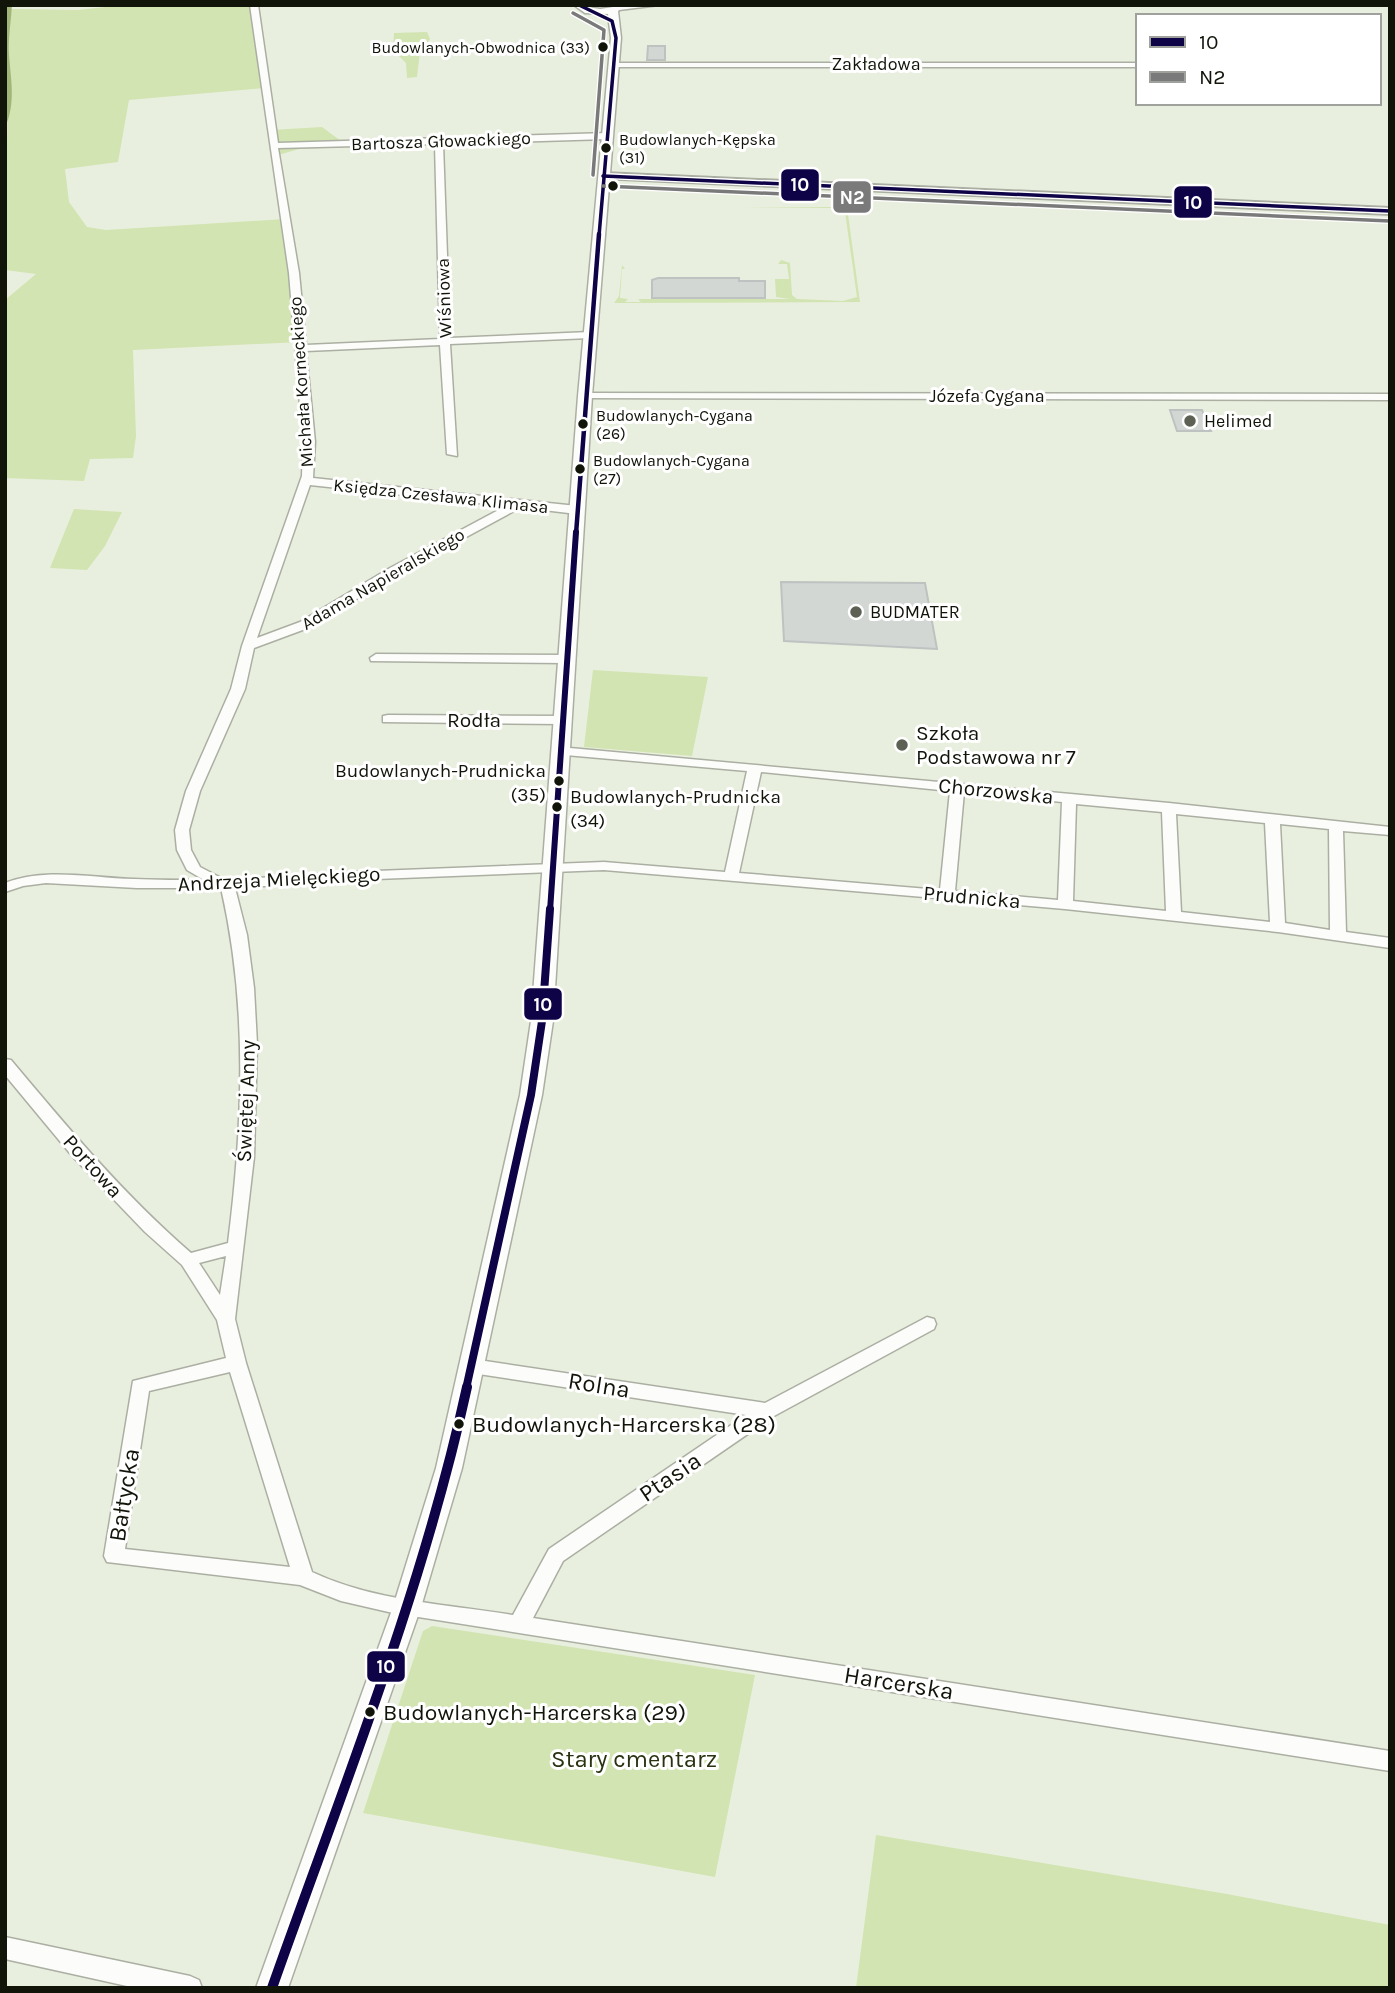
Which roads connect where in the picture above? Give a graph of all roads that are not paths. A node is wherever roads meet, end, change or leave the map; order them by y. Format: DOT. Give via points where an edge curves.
graph roads {
  1 [pos="254,5"];
  2 [pos="579,5"];
  3 [pos="655,5"];
  4 [pos="616,11"];
  5 [pos="614,65"];
  6 [pos="1136,65"];
  7 [pos="608,136"];
  8 [pos="439,141"];
  9 [pos="274,146"];
  10 [pos="603,176"];
  11 [pos="1390,211"];
  12 [pos="590,335"];
  13 [pos="445,341"];
  14 [pos="300,348"];
  15 [pos="585,396"];
  16 [pos="1390,397"];
  17 [pos="453,454"];
  18 [pos="306,481"];
  19 [pos="514,504"];
  20 [pos="577,510"];
  21 [pos="248,646"];
  22 [pos="376,658"];
  23 [pos="567,659"];
  24 [pos="388,719"];
  25 [pos="561,720"];
  26 [pos="559,751"];
  27 [pos="755,768"];
  28 [pos="957,787"];
  29 [pos="1069,798"];
  30 [pos="1169,807"];
  31 [pos="1272,817"];
  32 [pos="1336,824"];
  33 [pos="1390,831"];
  34 [pos="553,866"];
  35 [pos="731,876"];
  36 [pos="227,884"];
  37 [pos="5,888"];
  38 [pos="947,895"];
  39 [pos="1065,905"];
  40 [pos="1174,917"];
  41 [pos="1278,928"];
  42 [pos="1338,935"];
  43 [pos="1390,943"];
  44 [pos="5,1065"];
  45 [pos="235,1247"];
  46 [pos="188,1259"];
  47 [pos="226,1319"];
  48 [pos="927,1324"];
  49 [pos="237,1363"];
  50 [pos="472,1366"];
  51 [pos="767,1411"];
  52 [pos="303,1577"];
  53 [pos="407,1607"];
  54 [pos="519,1623"];
  55 [pos="1390,1761"];
  56 [pos="5,1948"];
  57 [pos="190,1988"];
  58 [pos="272,1988"];
  1 -- 9 [label="street, Michała Korneckiego"];
  2 -- 4 [label="main road" via="594,12"];
  3 -- 4 [label="street"];
  4 -- 5 [label="main road"];
  5 -- 6 [label="street, Zakładowa"];
  5 -- 7 [label="main road"];
  7 -- 8 [label="street, Bartosza Głowackiego"];
  7 -- 10 [label="main road"];
  8 -- 9 [label="street, Bartosza Głowackiego"];
  8 -- 13 [label="street, Wiśniowa"];
  9 -- 14 [label="street, Michała Korneckiego" via="294,273"];
  10 -- 11 [label="street"];
  10 -- 12 [label="main road"];
  12 -- 13 [label="street"];
  12 -- 15 [label="main road"];
  13 -- 14 [label="street"];
  13 -- 17 [label="street, Wiśniowa"];
  14 -- 18 [label="street, Michała Korneckiego" via="309,442"];
  15 -- 16 [label="street, Józefa Cygana"];
  15 -- 20 [label="main road"];
  18 -- 19 [label="street, Księdza Czesława Klimasa"];
  18 -- 21 [label="street, Michała Korneckiego"];
  19 -- 20 [label="street, Księdza Czesława Klimasa"];
  19 -- 21 [label="street, Adama Napieralskiego" via="304,625"];
  20 -- 23 [label="main road"];
  21 -- 36 [label="street, Michała Korneckiego" via="238,689 192,792 182,830 184,850 194,870"];
  22 -- 23 [label="street"];
  23 -- 25 [label="main road"];
  24 -- 25 [label="street, Rodła"];
  25 -- 26 [label="main road"];
  26 -- 27 [label="street, Chorzowska"];
  26 -- 34 [label="main road"];
  27 -- 28 [label="street, Chorzowska"];
  27 -- 35 [label="street"];
  28 -- 29 [label="street, Chorzowska"];
  28 -- 38 [label="street"];
  29 -- 30 [label="street, Chorzowska"];
  29 -- 39 [label="street"];
  30 -- 31 [label="street, Chorzowska"];
  30 -- 40 [label="street"];
  31 -- 32 [label="street, Chorzowska"];
  31 -- 41 [label="street"];
  32 -- 33 [label="street, Chorzowska"];
  32 -- 42 [label="street"];
  34 -- 35 [label="street, Prudnicka"];
  34 -- 36 [label="street, Andrzeja Mielęckiego"];
  34 -- 50 [label="main road" via="542,1021 531,1095"];
  35 -- 38 [label="street, Prudnicka"];
  36 -- 37 [label="street, Andrzeja Mielęckiego" via="46,879"];
  36 -- 45 [label="street, Świętej Anny" via="243,946 250,1045"];
  38 -- 39 [label="street, Prudnicka"];
  39 -- 40 [label="street, Prudnicka"];
  40 -- 41 [label="street, Prudnicka"];
  41 -- 42 [label="street, Prudnicka"];
  42 -- 43 [label="street, Prudnicka"];
  44 -- 46 [label="street, Portowa" via="79,1153 150,1228"];
  45 -- 46 [label="street"];
  45 -- 47 [label="street, Świętej Anny"];
  46 -- 47 [label="street, Świętej Anny"];
  47 -- 49 [label="street, Świętej Anny"];
  48 -- 51 [label="street, Ptasia"];
  49 -- 52 [label="street, Świętej Anny"];
  49 -- 52 [label="street, Bałtycka" via="140,1386 114,1556"];
  50 -- 51 [label="street, Rolna"];
  50 -- 53 [label="main road" via="449,1468"];
  51 -- 54 [label="street, Ptasia" via="556,1555"];
  52 -- 53 [label="street, Harcerska" via="354,1598"];
  53 -- 54 [label="street, Harcerska"];
  53 -- 58 [label="main road"];
  54 -- 55 [label="street, Harcerska"];
  56 -- 57 [label="street"];
}
